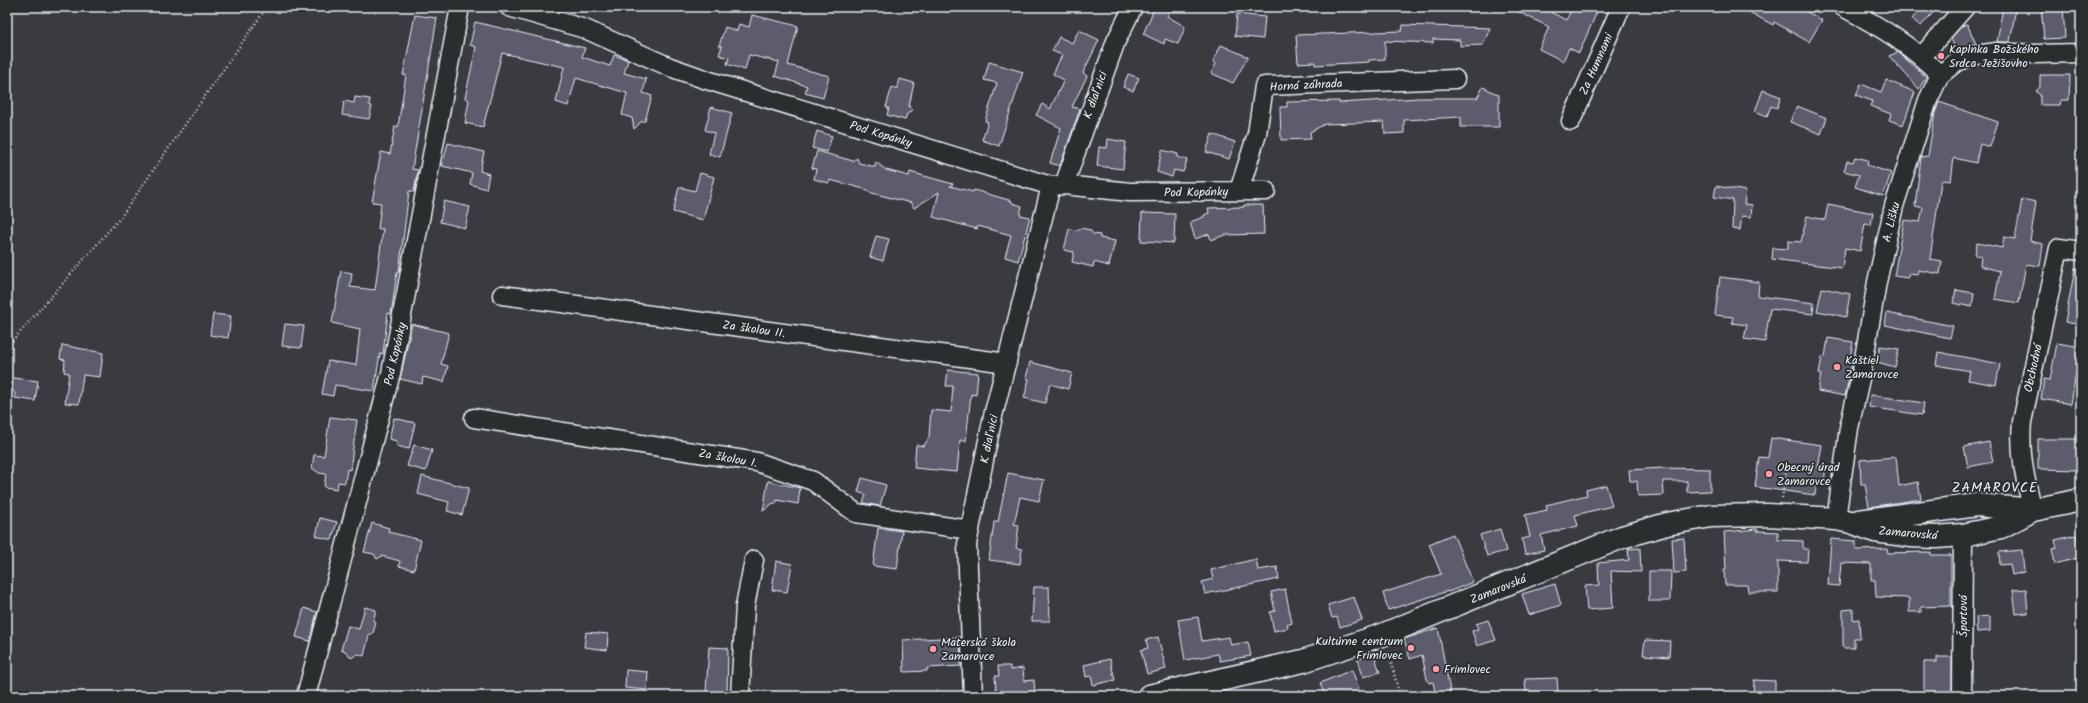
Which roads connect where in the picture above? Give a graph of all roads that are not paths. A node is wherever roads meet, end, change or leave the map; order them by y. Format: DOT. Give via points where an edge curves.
graph roads {
  1 [pos="460,7"];
  2 [pos="509,7"];
  3 [pos="1133,7"];
  4 [pos="1621,7"];
  5 [pos="1843,7"];
  6 [pos="1965,7"];
  7 [pos="2081,53"];
  8 [pos="1922,56"];
  9 [pos="1940,75"];
  10 [pos="1455,79"];
  11 [pos="1571,121"];
  12 [pos="1058,185"];
  13 [pos="1239,191"];
  14 [pos="1266,191"];
  15 [pos="2081,251"];
  16 [pos="502,295"];
  17 [pos="1007,363"];
  18 [pos="474,418"];
  19 [pos="2081,500"];
  20 [pos="2033,510"];
  21 [pos="1844,520"];
  22 [pos="970,530"];
  23 [pos="1963,535"];
  24 [pos="754,560"];
  25 [pos="306,696"];
  26 [pos="740,696"];
  27 [pos="973,696"];
  28 [pos="1149,696"];
  29 [pos="1962,696"];
  1 -- 25 [label="street, Pod Kopánky" via="391,373"];
  2 -- 12 [label="street, Pod Kopánky" via="585,29 670,67 707,80"];
  3 -- 12 [label="street, K diaľnici" via="1110,55"];
  4 -- 11 [label="street, Za Humnami"];
  5 -- 8 [label="street" via="1890,32"];
  6 -- 8 [label="street"];
  7 -- 9 [label="street, A. Lišku" via="1997,52 1975,55 1956,62"];
  8 -- 9 [label="street"];
  9 -- 21 [label="street, A. Lišku" via="1928,100 1894,206 1877,282 1849,428"];
  10 -- 13 [label="street, Horná záhrada" via="1264,86 1257,134"];
  12 -- 13 [label="street, Pod Kopánky" via="1130,192"];
  12 -- 17 [label="street, K diaľnici"];
  13 -- 14 [label="street, Pod Kopánky"];
  15 -- 20 [label="street, Obchodná" via="2059,248 2022,422 2020,442 2023,470"];
  16 -- 17 [label="street, Za školou II."];
  17 -- 22 [label="street, K diaľnici" via="993,416"];
  18 -- 22 [label="street, Za školou I." via="757,462 813,481 856,514"];
  19 -- 20 [label="main road, Zamarovská"];
  20 -- 21 [label="main road, Zamarovská" via="1977,505"];
  20 -- 23 [label="main road, Zamarovská" via="2000,527"];
  21 -- 23 [label="main road, Zamarovská" via="1875,531 1912,536"];
  21 -- 28 [label="main road, Zamarovská" via="1767,515 1711,516 1667,524 1622,537 1382,635 1303,661"];
  22 -- 27 [label="street, K diaľnici" via="968,544"];
  23 -- 29 [label="street, Športová"];
  24 -- 26 [label="street" via="745,606"];
}
